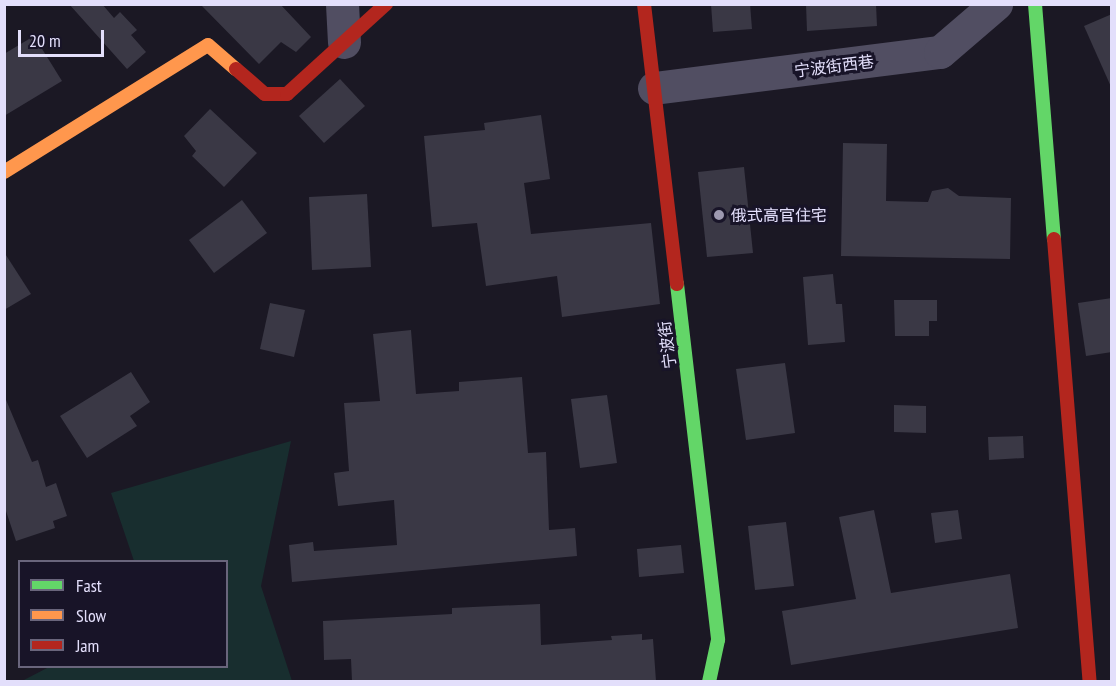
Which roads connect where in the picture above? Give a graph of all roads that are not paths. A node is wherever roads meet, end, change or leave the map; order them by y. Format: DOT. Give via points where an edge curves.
graph roads {
  1 [pos="342,4"];
  2 [pos="387,4"];
  3 [pos="644,4"];
  4 [pos="996,4"];
  5 [pos="1035,4"];
  6 [pos="344,42"];
  7 [pos="654,88"];
  8 [pos="4,172"];
  9 [pos="709,681"];
  10 [pos="1090,681"];
  1 -- 6 [label="street"];
  2 -- 6 [label="street"];
  3 -- 7 [label="street, 宁波街"];
  4 -- 7 [label="street, 宁波街西巷" via="940,52"];
  5 -- 10 [label="street"];
  6 -- 8 [label="street" via="287,94 265,94 208,45"];
  7 -- 9 [label="street, 宁波街" via="718,640"];
}
